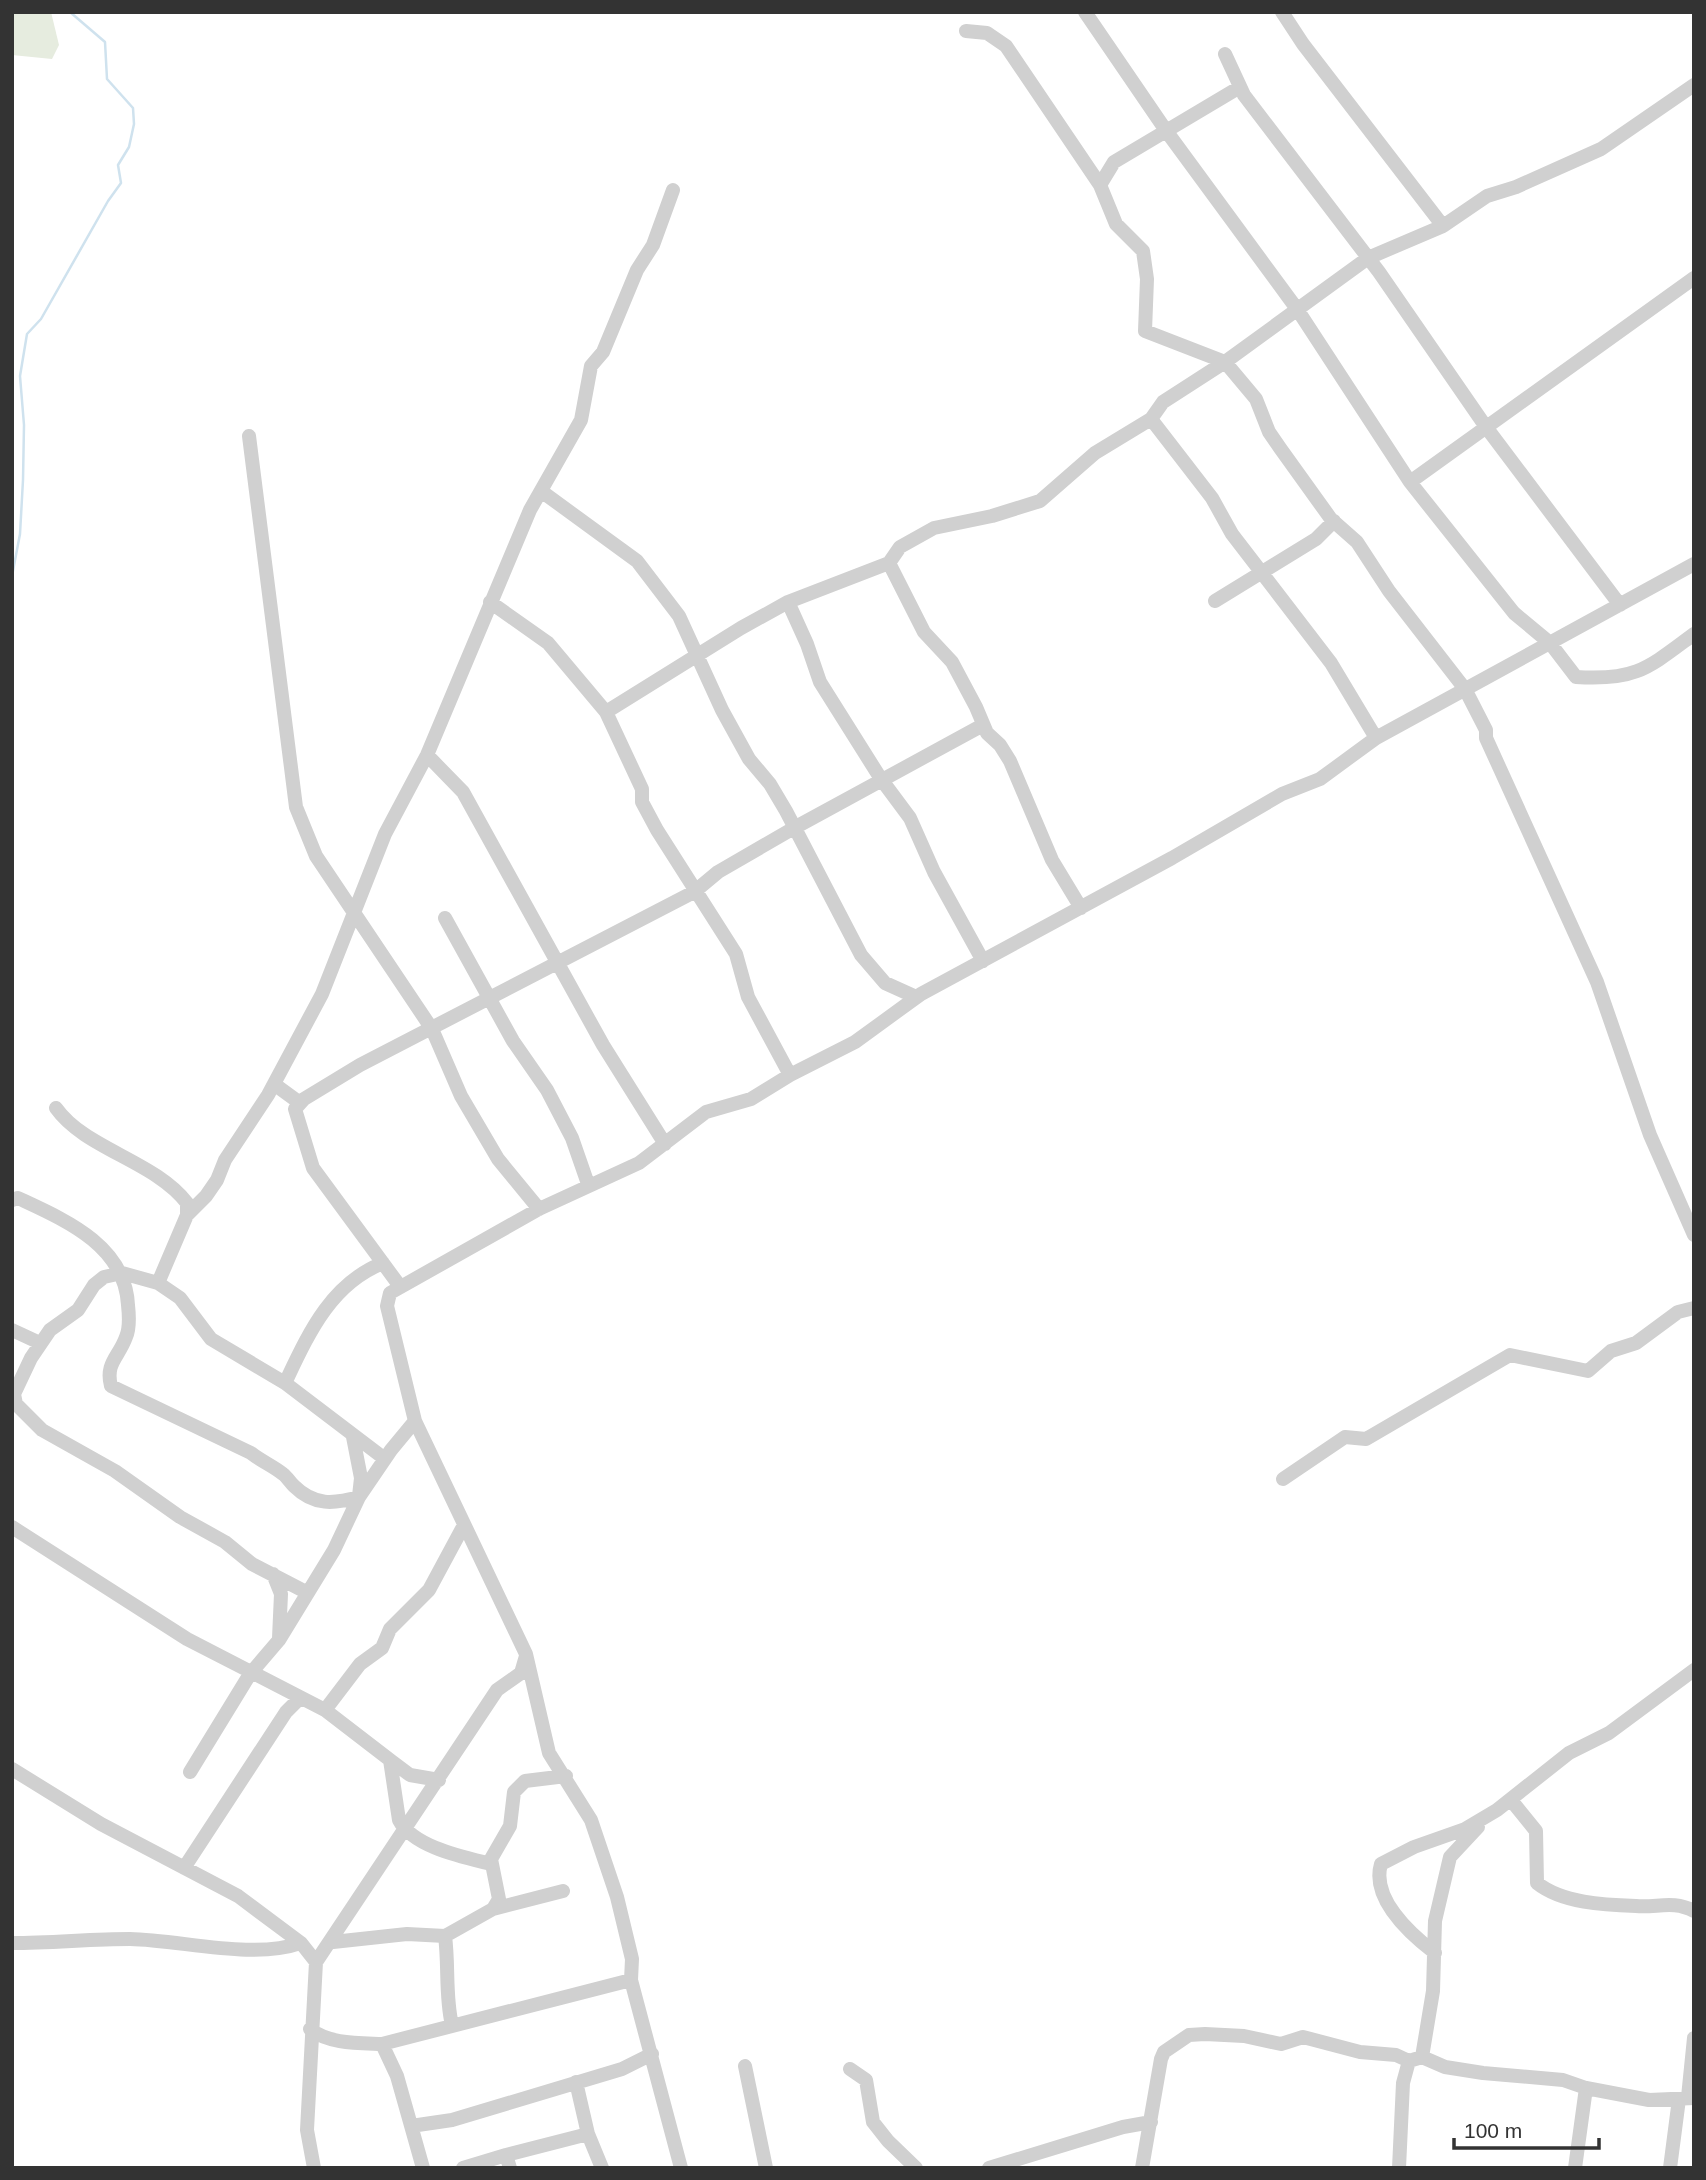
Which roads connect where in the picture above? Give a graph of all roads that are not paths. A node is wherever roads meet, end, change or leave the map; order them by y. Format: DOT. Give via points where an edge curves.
graph roads {
  1 [pos="1085,12"];
  2 [pos="1282,12"];
  3 [pos="966,31"];
  4 [pos="1225,54"];
  5 [pos="1694,85"];
  6 [pos="1240,87"];
  7 [pos="1167,132"];
  8 [pos="1100,185"];
  9 [pos="673,190"];
  10 [pos="1443,226"];
  11 [pos="1368,258"];
  12 [pos="1694,278"];
  13 [pos="1297,309"];
  14 [pos="1225,362"];
  15 [pos="1151,418"];
  16 [pos="1486,428"];
  17 [pos="249,436"];
  18 [pos="1410,482"];
  19 [pos="541,491"];
  20 [pos="1334,521"];
  21 [pos="889,563"];
  22 [pos="1694,564"];
  23 [pos="1262,574"];
  24 [pos="1215,601"];
  25 [pos="490,602"];
  26 [pos="788,603"];
  27 [pos="1620,605"];
  28 [pos="1694,634"];
  29 [pos="1550,643"];
  30 [pos="695,657"];
  31 [pos="1465,689"];
  32 [pos="606,712"];
  33 [pos="983,724"];
  34 [pos="1376,738"];
  35 [pos="427,755"];
  36 [pos="881,779"];
  37 [pos="794,828"];
  38 [pos="694,892"];
  39 [pos="1081,908"];
  40 [pos="354,911"];
  41 [pos="445,918"];
  42 [pos="982,961"];
  43 [pos="558,963"];
  44 [pos="916,997"];
  45 [pos="491,998"];
  46 [pos="432,1029"];
  47 [pos="790,1075"];
  48 [pos="274,1084"];
  49 [pos="300,1104"];
  50 [pos="56,1108"];
  51 [pos="664,1144"];
  52 [pos="588,1184"];
  53 [pos="12,1200"];
  54 [pos="539,1209"];
  55 [pos="187,1214"];
  56 [pos="1694,1235"];
  57 [pos="383,1263"];
  58 [pos="122,1273"];
  59 [pos="158,1283"];
  60 [pos="399,1285"];
  61 [pos="1694,1308"];
  62 [pos="12,1330"];
  63 [pos="40,1343"];
  64 [pos="285,1383"];
  65 [pos="415,1421"];
  66 [pos="353,1437"];
  67 [pos="385,1459"];
  68 [pos="1283,1479"];
  69 [pos="359,1497"];
  70 [pos="464,1525"];
  71 [pos="12,1527"];
  72 [pos="273,1574"];
  73 [pos="306,1592"];
  74 [pos="279,1640"];
  75 [pos="526,1654"];
  76 [pos="1694,1670"];
  77 [pos="250,1674"];
  78 [pos="300,1698"];
  79 [pos="325,1710"];
  80 [pos="390,1760"];
  81 [pos="12,1769"];
  82 [pos="190,1772"];
  83 [pos="566,1776"];
  84 [pos="439,1780"];
  85 [pos="1511,1800"];
  86 [pos="1497,1810"];
  87 [pos="403,1828"];
  88 [pos="491,1864"];
  89 [pos="184,1868"];
  90 [pos="563,1891"];
  91 [pos="493,1909"];
  92 [pos="1694,1912"];
  93 [pos="445,1936"];
  94 [pos="332,1942"];
  95 [pos="12,1943"];
  96 [pos="301,1943"];
  97 [pos="1435,1952"];
  98 [pos="316,1962"];
  99 [pos="631,1980"];
  100 [pos="452,2025"];
  101 [pos="310,2029"];
  102 [pos="1694,2038"];
  103 [pos="382,2045"];
  104 [pos="652,2054"];
  105 [pos="1416,2059"];
  106 [pos="745,2066"];
  107 [pos="850,2069"];
  108 [pos="576,2082"];
  109 [pos="1586,2088"];
  110 [pos="1687,2098"];
  111 [pos="1151,2122"];
  112 [pos="411,2126"];
  113 [pos="588,2134"];
  114 [pos="508,2161"];
  115 [pos="314,2168"];
  116 [pos="423,2168"];
  117 [pos="463,2168"];
  118 [pos="602,2168"];
  119 [pos="681,2168"];
  120 [pos="766,2168"];
  121 [pos="916,2168"];
  122 [pos="989,2168"];
  123 [pos="1142,2168"];
  124 [pos="1399,2168"];
  125 [pos="1576,2168"];
  126 [pos="1670,2168"];
  1 -- 7 [label="street"];
  2 -- 10 [label="street"];
  3 -- 8 [label="street" via="987,33 1006,46"];
  4 -- 6 [label="street"];
  5 -- 10 [label="street" via="1601,149 1487,196"];
  6 -- 7 [label="street"];
  6 -- 11 [label="street"];
  7 -- 8 [label="street" via="1114,162"];
  7 -- 13 [label="street"];
  8 -- 14 [label="street" via="1116,224 1143,251 1145,331"];
  9 -- 19 [label="street" via="653,245 637,270 603,352 591,366 581,420"];
  10 -- 11 [label="street"];
  11 -- 13 [label="street"];
  11 -- 16 [label="street"];
  12 -- 16 [label="street"];
  13 -- 14 [label="street"];
  13 -- 18 [label="street"];
  14 -- 15 [label="street" via="1163,402"];
  14 -- 20 [label="street" via="1256,399 1269,432"];
  15 -- 21 [label="street" via="1095,453 1040,501 934,528 900,547"];
  15 -- 23 [label="street"];
  16 -- 18 [label="street"];
  16 -- 27 [label="street"];
  17 -- 40 [label="street" via="296,807 316,856"];
  18 -- 29 [label="street" via="1514,613"];
  19 -- 25 [label="street"];
  19 -- 30 [label="street" via="636,561 679,616"];
  20 -- 23 [label="street" via="1316,539"];
  20 -- 31 [label="street" via="1357,542"];
  21 -- 26 [label="street"];
  21 -- 33 [label="street" via="924,632 952,662"];
  22 -- 27 [label="street"];
  23 -- 24 [label="street"];
  23 -- 34 [label="street" via="1331,663"];
  25 -- 32 [label="street" via="548,643"];
  25 -- 35 [label="street"];
  26 -- 30 [label="street"];
  26 -- 36 [label="street" via="820,682"];
  27 -- 29 [label="street"];
  28 -- 29 [label="street" via="1643,671 1604,679 1576,677"];
  29 -- 31 [label="street"];
  30 -- 32 [label="street"];
  30 -- 37 [label="street" via="749,758 770,784"];
  31 -- 34 [label="street"];
  31 -- 56 [label="street" via="1598,982 1650,1135"];
  32 -- 38 [label="street" via="642,789 642,802"];
  33 -- 36 [label="street"];
  33 -- 39 [label="street" via="1010,761 1052,860"];
  34 -- 39 [label="street" via="1320,779 1282,794"];
  35 -- 40 [label="street" via="385,834"];
  35 -- 43 [label="street" via="463,792"];
  36 -- 37 [label="street"];
  36 -- 42 [label="street" via="911,818"];
  37 -- 38 [label="street" via="718,872"];
  37 -- 44 [label="street" via="861,955 885,983"];
  38 -- 43 [label="street"];
  38 -- 47 [label="street" via="736,954 748,997"];
  39 -- 42 [label="street"];
  40 -- 46 [label="street"];
  40 -- 48 [label="street" via="322,994"];
  41 -- 45 [label="street"];
  42 -- 44 [label="street"];
  43 -- 45 [label="street"];
  43 -- 51 [label="street"];
  44 -- 47 [label="street" via="855,1042"];
  45 -- 46 [label="street"];
  45 -- 52 [label="street" via="513,1041 547,1090 572,1138"];
  46 -- 49 [label="street" via="360,1065"];
  46 -- 54 [label="street" via="461,1096 498,1159"];
  47 -- 51 [label="street" via="751,1099 706,1112"];
  48 -- 49 [label="street"];
  48 -- 55 [label="street" via="206,1196"];
  49 -- 57 [label="street" via="295,1109 313,1168"];
  50 -- 55 [label="street" via="67,1123 121,1153 182,1197"];
  51 -- 52 [label="street" via="639,1163"];
  52 -- 54 [label="street"];
  53 -- 58 [label="street" via="18,1198 87,1232"];
  54 -- 60 [label="street"];
  55 -- 59 [label="street"];
  57 -- 60 [label="street"];
  57 -- 64 [label="street" via="365,1270 333,1295"];
  58 -- 59 [label="street"];
  58 -- 63 [label="street" via="94,1284 78,1310 56,1324"];
  58 -- 69 [label="street" via="127,1289 127,1337 111,1361 111,1386 251,1453 315,1502 336,1504"];
  59 -- 64 [label="street" via="180,1298 211,1339"];
  60 -- 65 [label="street" via="390,1293 387,1306"];
  61 -- 68 [label="street" via="1678,1312 1636,1343 1611,1351 1588,1371 1510,1355 1366,1439 1345,1437"];
  62 -- 63 [label="street"];
  63 -- 72 [label="street" via="14,1394 19,1408 42,1430 115,1471"];
  64 -- 66 [label="street"];
  65 -- 67 [label="street"];
  65 -- 70 [label="street"];
  66 -- 67 [label="street"];
  66 -- 69 [label="street" via="361,1478"];
  67 -- 69 [label="street"];
  69 -- 73 [label="street" via="334,1550"];
  70 -- 75 [label="street"];
  70 -- 79 [label="street" via="429,1590 390,1629 382,1648 360,1664"];
  71 -- 77 [label="street"];
  72 -- 73 [label="street"];
  72 -- 74 [label="street" via="281,1594"];
  73 -- 74 [label="street"];
  74 -- 77 [label="street"];
  75 -- 83 [label="street" via="550,1753"];
  75 -- 84 [label="street" via="521,1673 497,1690"];
  76 -- 85 [label="street" via="1609,1733 1569,1753"];
  77 -- 78 [label="street"];
  77 -- 82 [label="street"];
  78 -- 79 [label="street"];
  78 -- 89 [label="street" via="286,1712"];
  79 -- 80 [label="street"];
  80 -- 84 [label="street" via="410,1775"];
  80 -- 87 [label="street"];
  81 -- 89 [label="street"];
  83 -- 88 [label="street" via="518,1785 510,1826"];
  83 -- 99 [label="street" via="591,1820 617,1897 632,1959"];
  84 -- 87 [label="street"];
  85 -- 86 [label="street"];
  85 -- 92 [label="street" via="1536,1831 1537,1883 1546,1891 1584,1902 1637,1907 1668,1903"];
  86 -- 97 [label="street" via="1450,1857 1435,1921"];
  86 -- 97 [label="street" via="1465,1829 1381,1864 1377,1876 1382,1893 1412,1936"];
  87 -- 88 [label="street" via="438,1849"];
  87 -- 94 [label="street"];
  88 -- 91 [label="street" via="499,1899"];
  89 -- 96 [label="street" via="238,1896"];
  90 -- 91 [label="street"];
  91 -- 93 [label="street"];
  93 -- 94 [label="street" via="407,1934"];
  93 -- 100 [label="street"];
  94 -- 98 [label="street"];
  95 -- 96 [label="street" via="133,1939 287,1948"];
  96 -- 98 [label="street"];
  97 -- 105 [label="street" via="1433,1991"];
  98 -- 101 [label="street"];
  99 -- 100 [label="street"];
  99 -- 104 [label="street"];
  100 -- 103 [label="street"];
  101 -- 103 [label="street" via="332,2039"];
  101 -- 115 [label="street" via="307,2130"];
  102 -- 110 [label="street"];
  103 -- 112 [label="street" via="394,2066"];
  104 -- 108 [label="street" via="622,2069"];
  104 -- 119 [label="street"];
  105 -- 109 [label="street" via="1445,2067 1563,2080"];
  105 -- 111 [label="street" via="1360,2052 1303,2037 1281,2044 1244,2036 1189,2035 1164,2052"];
  105 -- 124 [label="street" via="1403,2083"];
  106 -- 120 [label="street"];
  107 -- 121 [label="street" via="866,2080 873,2122"];
  108 -- 112 [label="street" via="452,2120"];
  108 -- 113 [label="street"];
  109 -- 110 [label="street" via="1649,2100"];
  109 -- 125 [label="street"];
  110 -- 126 [label="street"];
  111 -- 122 [label="street"];
  111 -- 123 [label="street"];
  112 -- 116 [label="street"];
  113 -- 114 [label="street"];
  113 -- 118 [label="street"];
  114 -- 117 [label="street"];
}
